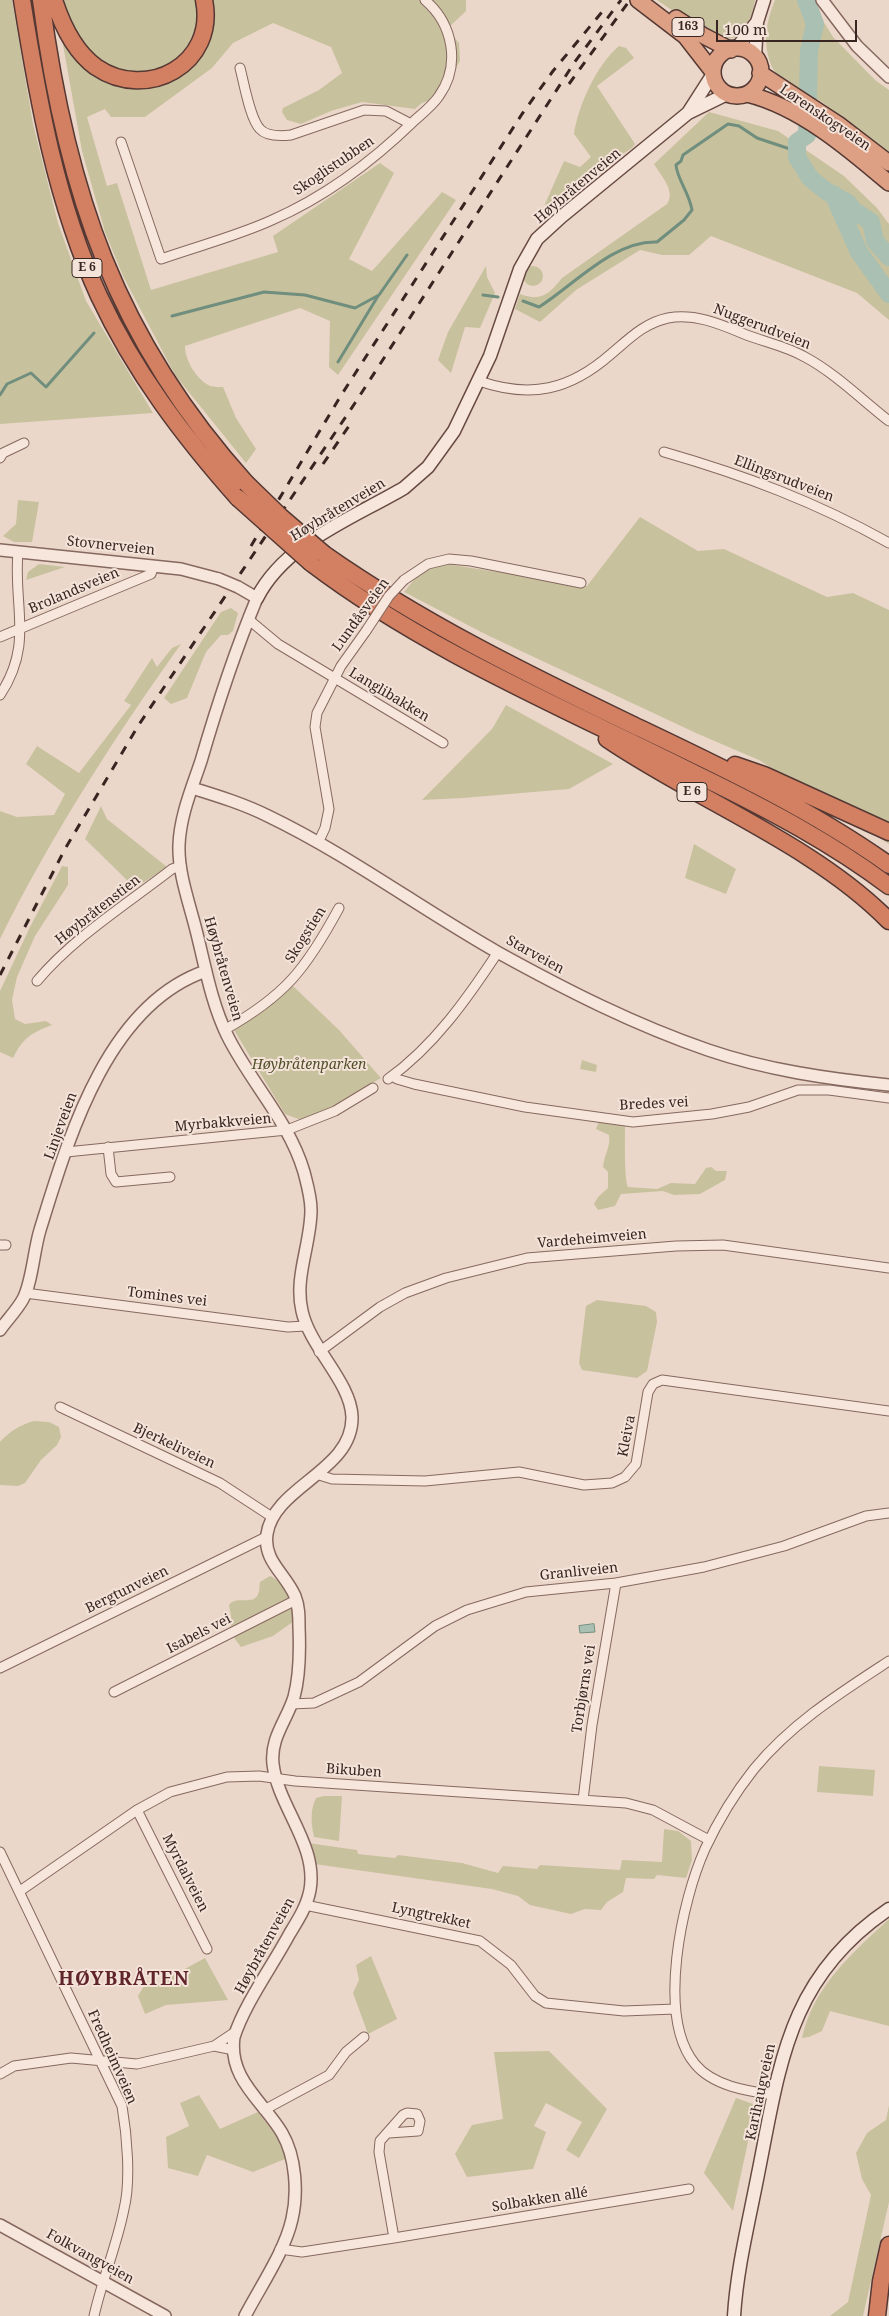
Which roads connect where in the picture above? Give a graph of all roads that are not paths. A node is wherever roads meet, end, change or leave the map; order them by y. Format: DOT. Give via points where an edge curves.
graph roads {
  1 [pos="22,0"];
  2 [pos="41,0"];
  3 [pos="54,0"];
  4 [pos="204,0"];
  5 [pos="425,0"];
  6 [pos="638,0"];
  7 [pos="648,0"];
  8 [pos="764,0"];
  9 [pos="822,0"];
  10 [pos="757,22"];
  11 [pos="734,49"];
  12 [pos="755,57"];
  13 [pos="240,68"];
  14 [pos="713,73"];
  15 [pos="760,73"];
  16 [pos="889,77"];
  17 [pos="727,94"];
  18 [pos="747,94"];
  19 [pos="688,113"];
  20 [pos="411,124"];
  21 [pos="122,142"];
  22 [pos="889,163"];
  23 [pos="889,183"];
  24 [pos="479,381"];
  25 [pos="889,421"];
  26 [pos="24,443"];
  27 [pos="664,452"];
  28 [pos="0,458"];
  29 [pos="889,543"];
  30 [pos="0,550"];
  31 [pos="18,552"];
  32 [pos="154,566"];
  33 [pos="581,583"];
  34 [pos="257,598"];
  35 [pos="248,619"];
  36 [pos="21,630"];
  37 [pos="0,637"];
  38 [pos="335,678"];
  39 [pos="0,695"];
  40 [pos="557,705"];
  41 [pos="654,735"];
  42 [pos="443,743"];
  43 [pos="192,788"];
  44 [pos="889,832"];
  45 [pos="318,842"];
  46 [pos="889,865"];
  47 [pos="181,866"];
  48 [pos="889,886"];
  49 [pos="339,908"];
  50 [pos="889,921"];
  51 [pos="498,952"];
  52 [pos="206,970"];
  53 [pos="37,982"];
  54 [pos="224,1030"];
  55 [pos="889,1085"];
  56 [pos="374,1088"];
  57 [pos="889,1098"];
  58 [pos="287,1130"];
  59 [pos="108,1147"];
  60 [pos="66,1152"];
  61 [pos="170,1177"];
  62 [pos="889,1268"];
  63 [pos="25,1292"];
  64 [pos="306,1326"];
  65 [pos="0,1330"];
  66 [pos="319,1352"];
  67 [pos="60,1407"];
  68 [pos="889,1411"];
  69 [pos="316,1474"];
  70 [pos="889,1513"];
  71 [pos="272,1518"];
  72 [pos="266,1538"];
  73 [pos="616,1583"];
  74 [pos="296,1600"];
  75 [pos="889,1661"];
  76 [pos="0,1668"];
  77 [pos="114,1692"];
  78 [pos="291,1704"];
  79 [pos="275,1778"];
  80 [pos="583,1800"];
  81 [pos="137,1810"];
  82 [pos="709,1840"];
  83 [pos="0,1852"];
  84 [pos="20,1891"];
  85 [pos="306,1904"];
  86 [pos="889,1909"];
  87 [pos="207,1949"];
  88 [pos="675,2009"];
  89 [pos="235,2032"];
  90 [pos="364,2037"];
  91 [pos="214,2046"];
  92 [pos="234,2050"];
  93 [pos="100,2059"];
  94 [pos="0,2074"];
  95 [pos="774,2096"];
  96 [pos="264,2110"];
  97 [pos="389,2133"];
  98 [pos="689,2189"];
  99 [pos="0,2225"];
  100 [pos="394,2238"];
  101 [pos="889,2245"];
  102 [pos="280,2249"];
  103 [pos="102,2281"];
  104 [pos="889,2304"];
  105 [pos="94,2316"];
  106 [pos="165,2316"];
  107 [pos="245,2316"];
  108 [pos="734,2316"];
  109 [pos="877,2316"];
  110 [pos="886,2316"];
  1 -- 40 [label="highway, E 6, bridge" via="54,163 68,214 96,289 128,351 199,455 238,498 311,563 354,595 416,633"];
  2 -- 41 [label="highway, E 6, bridge" via="72,160 106,267 132,322 166,381 211,443 246,484 281,517 324,554 383,594 449,633"];
  3 -- 4 [label="highway" via="67,32 88,60 115,76 140,81 168,74 191,56 202,34"];
  5 -- 20 [label="street, Skoglistubben" via="447,29 451,71 439,97"];
  6 -- 14 [label="highway, 163" via="685,36"];
  7 -- 11 [label="highway, 163" via="704,36"];
  8 -- 10 [label="main road"];
  9 -- 16 [label="street" via="857,46"];
  10 -- 11 [label="main road"];
  10 -- 12 [label="main road"];
  11 -- 12 [label="highway, 163"];
  11 -- 14 [label="highway" via="718,58"];
  12 -- 15 [label="highway"];
  13 -- 20 [label="street" via="256,122 266,133 291,135 364,110 386,111"];
  14 -- 17 [label="highway, 163" via="718,86"];
  14 -- 19 [label="main road, Høybråtenveien"];
  15 -- 18 [label="highway" via="755,87"];
  15 -- 22 [label="highway, Lørenskogveien"];
  17 -- 18 [label="highway"];
  17 -- 19 [label="main road, Høybråtenveien"];
  18 -- 23 [label="highway, Lørenskogveien" via="792,112"];
  19 -- 24 [label="main road, Høybråtenveien" via="544,231 520,269"];
  20 -- 21 [label="street, Skoglistubben" via="384,150 318,197 272,221 161,259"];
  24 -- 25 [label="street, Nuggerudveien" via="524,390 566,384 585,376 644,327 667,318 691,317 712,321 805,357"];
  24 -- 34 [label="main road, Høybråtenveien" via="454,431 420,476 299,550 263,585"];
  26 -- 28 [label="street" via="3,453"];
  27 -- 29 [label="street, Ellingsrudveien" via="785,492 833,512"];
  30 -- 31 [label="street, Stovnerveien"];
  31 -- 32 [label="street, Stovnerveien"];
  31 -- 36 [label="street"];
  32 -- 34 [label="street, Stovnerveien, bridge" via="219,578"];
  32 -- 36 [label="street, Brolandsveien" via="151,574"];
  33 -- 38 [label="street, Lundåsveien, bridge" via="464,560 428,564 404,580 389,596"];
  34 -- 35 [label="street, Høybråtenveien"];
  35 -- 38 [label="street, Langlibakken" via="267,637"];
  35 -- 43 [label="street, Høybråtenveien" via="229,667"];
  36 -- 37 [label="street, Brolandsveien"];
  36 -- 39 [label="street" via="12,675"];
  38 -- 42 [label="street, Langlibakken"];
  38 -- 45 [label="street, Lundåsveien" via="316,720 328,809 326,828"];
  40 -- 48 [label="highway, E 6" via="787,821"];
  40 -- 50 [label="highway, E 6" via="667,777 830,872"];
  41 -- 44 [label="highway, E 6" via="764,775"];
  41 -- 46 [label="highway, E 6" via="797,807"];
  43 -- 45 [label="street, Starveien" via="266,814"];
  43 -- 47 [label="street, Høybråtenveien" via="180,833"];
  45 -- 51 [label="street, Starveien"];
  47 -- 52 [label="street, Høybråtenveien"];
  47 -- 53 [label="street, Høybråtenstien" via="172,869 85,936"];
  49 -- 54 [label="street, Skogstien" via="299,973 264,1006"];
  51 -- 55 [label="street, Starveien" via="624,1017 710,1051 845,1081"];
  51 -- 57 [label="street, Bredes vei" via="446,1024 390,1077 519,1106 633,1122 749,1107 798,1090 829,1090"];
  52 -- 54 [label="street, Høybråtenveien"];
  52 -- 60 [label="street, Linjeveien" via="174,986 122,1038 90,1089"];
  54 -- 58 [label="street, Høybråtenveien"];
  56 -- 58 [label="street, Myrbakkveien" via="335,1111"];
  58 -- 59 [label="street, Myrbakkveien"];
  58 -- 64 [label="street, Høybråtenveien" via="300,1160 310,1201 310,1224 299,1289"];
  59 -- 60 [label="street, Myrbakkveien"];
  59 -- 61 [label="street" via="111,1174 116,1182"];
  60 -- 63 [label="street, Linjeveien"];
  62 -- 66 [label="street, Vardeheimveien" via="724,1245 527,1258 440,1280 405,1293 380,1307"];
  63 -- 64 [label="street, Tomines vei" via="288,1327"];
  63 -- 65 [label="street, Linjeveien"];
  64 -- 66 [label="street, Høybråtenveien"];
  66 -- 69 [label="street, Høybråtenveien" via="343,1388 352,1420 346,1442"];
  67 -- 71 [label="street, Bjerkeliveien" via="220,1483"];
  68 -- 69 [label="street, Kleiva" via="662,1380 653,1384 648,1392 636,1464 625,1477 612,1483 584,1485 519,1472 425,1481 332,1479"];
  69 -- 71 [label="street, Høybråtenveien"];
  70 -- 73 [label="street, Granliveien" via="866,1516 766,1552"];
  71 -- 72 [label="street, Høybråtenveien"];
  72 -- 74 [label="street, Høybråtenveien" via="270,1559"];
  72 -- 76 [label="street, Bergtunveien"];
  73 -- 78 [label="street, Granliveien" via="526,1592 466,1610 434,1626 359,1682 314,1703"];
  73 -- 80 [label="street, Torbjørns vei"];
  74 -- 77 [label="street, Isabels vei"];
  74 -- 78 [label="street, Høybråtenveien" via="299,1656"];
  75 -- 82 [label="street" via="811,1713 776,1745 748,1777"];
  78 -- 79 [label="street, Høybråtenveien" via="272,1748"];
  79 -- 80 [label="street, Bikuben"];
  79 -- 81 [label="street, Bikuben" via="228,1777 170,1792"];
  79 -- 85 [label="street, Høybråtenveien" via="307,1856 310,1883"];
  80 -- 82 [label="street, Bikuben" via="626,1803 653,1810"];
  81 -- 84 [label="street, Bikuben"];
  81 -- 87 [label="street, Myrdalveien"];
  82 -- 88 [label="street" via="689,1896 679,1950"];
  83 -- 84 [label="street, Fredheimveien"];
  84 -- 93 [label="street, Fredheimveien"];
  85 -- 88 [label="street, Lyngtrekket" via="480,1941 511,1965 535,1996 546,2003 624,2011"];
  85 -- 89 [label="street, Høybråtenveien"];
  86 -- 95 [label="main road, Karihaugveien" via="851,1939 817,1978 792,2028"];
  88 -- 95 [label="street" via="681,2040 695,2064 721,2083"];
  89 -- 91 [label="street"];
  89 -- 92 [label="street, Høybråtenveien"];
  90 -- 96 [label="street" via="346,2052 329,2075"];
  91 -- 92 [label="street"];
  91 -- 93 [label="street" via="137,2064"];
  92 -- 96 [label="street, Høybråtenveien" via="243,2082"];
  93 -- 94 [label="street" via="71,2058 28,2063 8,2068"];
  93 -- 103 [label="street, Fredheimveien" via="122,2106 127,2138 125,2208"];
  95 -- 108 [label="main road, Karihaugveien" via="739,2272"];
  96 -- 102 [label="street, Høybråtenveien" via="283,2135 294,2172 292,2219"];
  97 -- 100 [label="street" via="380,2141 379,2152"];
  98 -- 100 [label="street, Solbakken allé"];
  99 -- 103 [label="street, Folkvangveien"];
  100 -- 102 [label="street, Solbakken allé" via="302,2252"];
  101 -- 109 [label="highway"];
  102 -- 107 [label="street, Høybråtenveien"];
  103 -- 105 [label="street, Fredheimveien"];
  103 -- 106 [label="street, Folkvangveien"];
  104 -- 110 [label="highway"];
}
